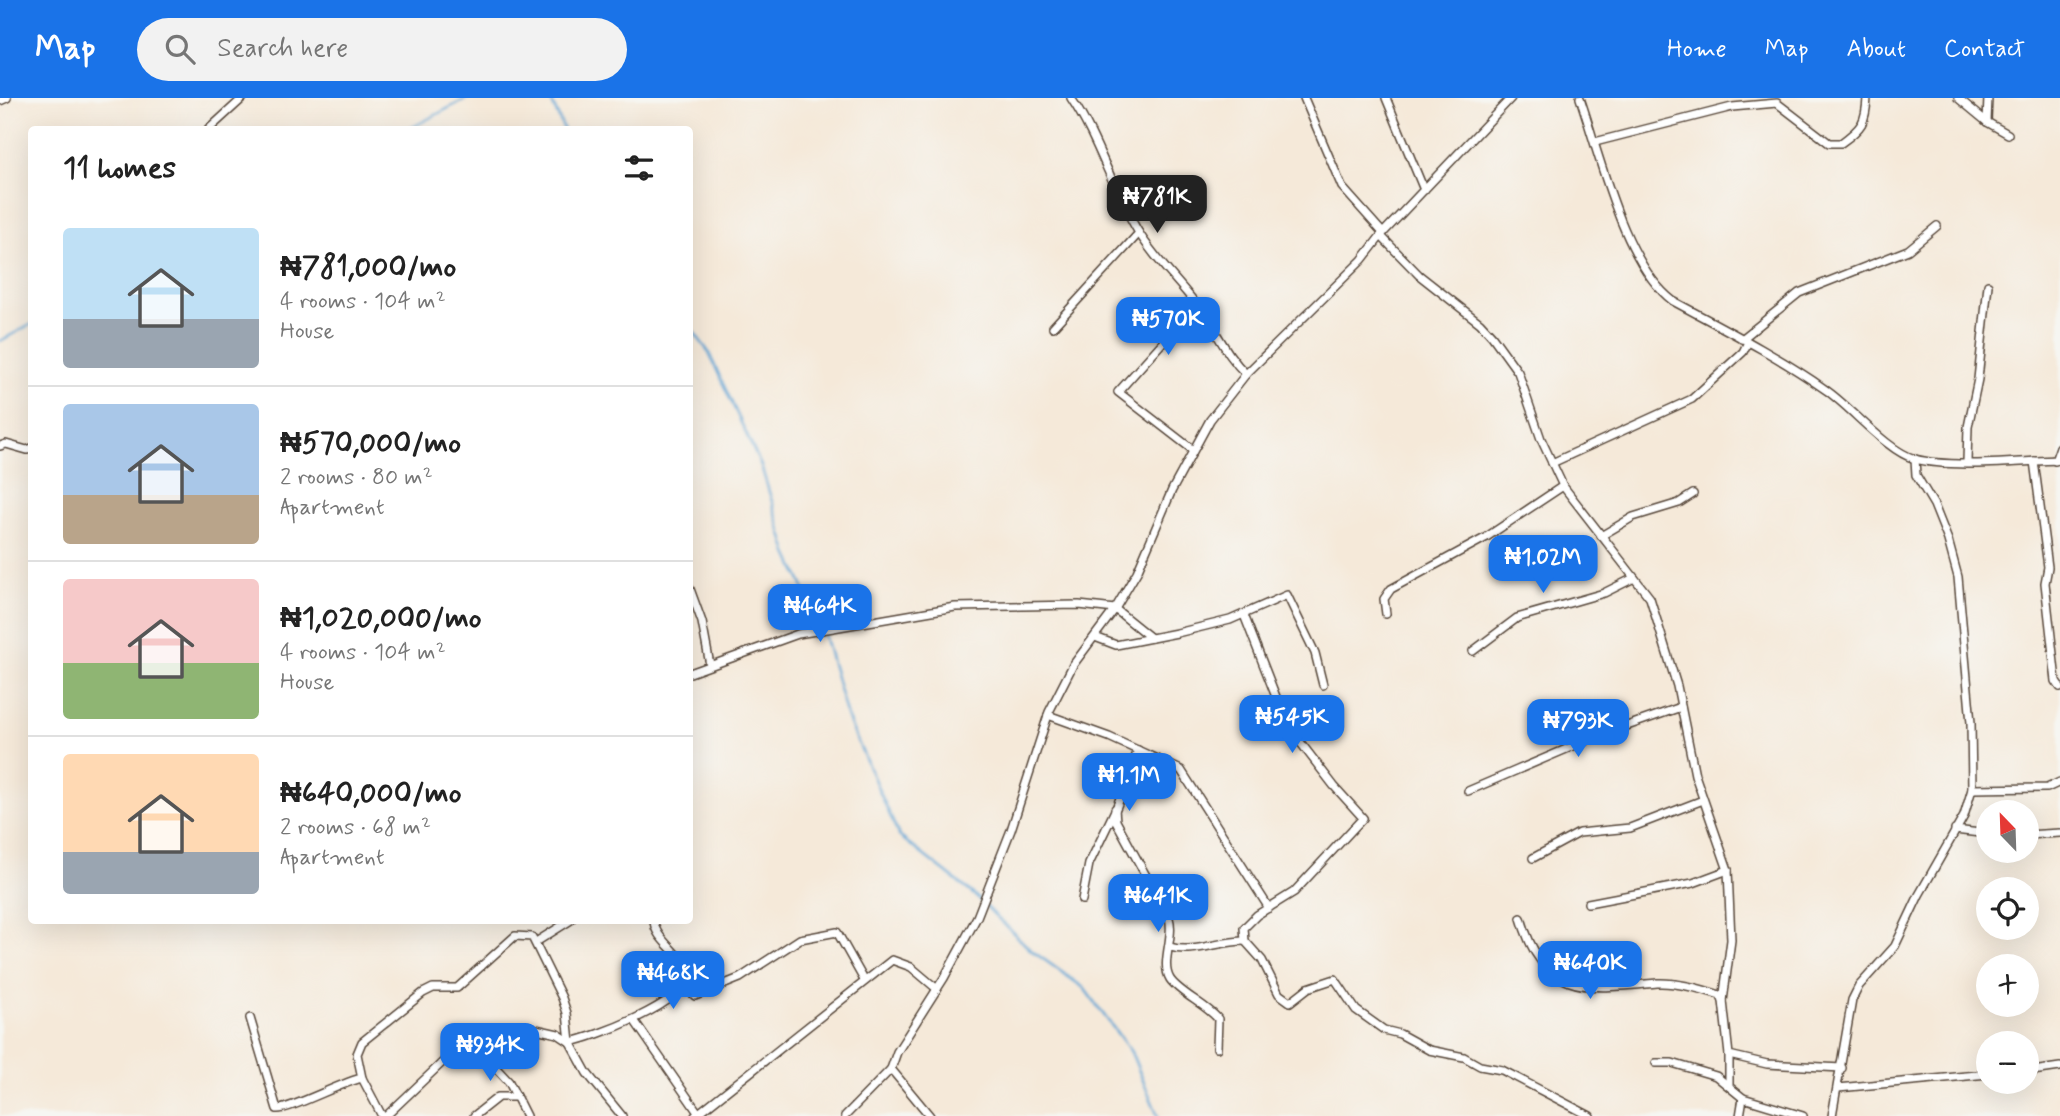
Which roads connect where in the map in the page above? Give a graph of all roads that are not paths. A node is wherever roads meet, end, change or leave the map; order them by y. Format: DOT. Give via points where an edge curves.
graph roads {
  1 [pos="6,98"];
  2 [pos="243,98"];
  3 [pos="1071,98"];
  4 [pos="1304,98"];
  5 [pos="1386,98"];
  6 [pos="1511,98"];
  7 [pos="1580,98"];
  8 [pos="1867,98"];
  9 [pos="1958,98"];
  10 [pos="1988,98"];
  11 [pos="0,101"];
  12 [pos="1987,122"];
  13 [pos="212,126"];
  14 [pos="2008,134"];
  15 [pos="1595,142"];
  16 [pos="1424,190"];
  17 [pos="1937,226"];
  18 [pos="1139,233"];
  19 [pos="1382,234"];
  20 [pos="1989,285"];
  21 [pos="1197,304"];
  22 [pos="1053,327"];
  23 [pos="1745,340"];
  24 [pos="1246,374"];
  25 [pos="0,446"];
  26 [pos="2060,447"];
  27 [pos="1193,450"];
  28 [pos="28,451"];
  29 [pos="1914,459"];
  30 [pos="2034,461"];
  31 [pos="2058,461"];
  32 [pos="1967,462"];
  33 [pos="1552,463"];
  34 [pos="1563,486"];
  35 [pos="1693,494"];
  36 [pos="1601,536"];
  37 [pos="1634,578"];
  38 [pos="693,597"];
  39 [pos="1115,609"];
  40 [pos="1244,614"];
  41 [pos="1386,614"];
  42 [pos="1094,637"];
  43 [pos="1151,638"];
  44 [pos="1473,651"];
  45 [pos="710,665"];
  46 [pos="693,672"];
  47 [pos="1323,685"];
  48 [pos="2060,687"];
  49 [pos="1681,707"];
  50 [pos="1048,715"];
  51 [pos="1138,750"];
  52 [pos="2060,782"];
  53 [pos="1972,789"];
  54 [pos="1468,791"];
  55 [pos="1703,800"];
  56 [pos="1115,809"];
  57 [pos="1955,830"];
  58 [pos="1976,833"];
  59 [pos="2060,833"];
  60 [pos="2039,834"];
  61 [pos="1533,858"];
  62 [pos="1728,870"];
  63 [pos="1082,900"];
  64 [pos="1588,903"];
  65 [pos="1269,908"];
  66 [pos="1521,918"];
  67 [pos="565,924"];
  68 [pos="655,924"];
  69 [pos="536,942"];
  70 [pos="1244,942"];
  71 [pos="1170,947"];
  72 [pos="864,980"];
  73 [pos="684,986"];
  74 [pos="937,989"];
  75 [pos="1723,1000"];
  76 [pos="250,1017"];
  77 [pos="634,1020"];
  78 [pos="469,1039"];
  79 [pos="570,1042"];
  80 [pos="1217,1048"];
  81 [pos="1729,1055"];
  82 [pos="1656,1063"];
  83 [pos="2060,1067"];
  84 [pos="1842,1068"];
  85 [pos="891,1069"];
  86 [pos="2039,1070"];
  87 [pos="1976,1075"];
  88 [pos="362,1078"];
  89 [pos="1729,1086"];
  90 [pos="1838,1088"];
  91 [pos="516,1097"];
  92 [pos="1743,1098"];
  93 [pos="281,1110"];
  94 [pos="697,1115"];
  95 [pos="272,1116"];
  96 [pos="384,1116"];
  97 [pos="474,1116"];
  98 [pos="526,1116"];
  99 [pos="622,1116"];
  100 [pos="845,1116"];
  101 [pos="930,1116"];
  102 [pos="1590,1116"];
  103 [pos="1740,1116"];
  104 [pos="1803,1116"];
  105 [pos="1832,1116"];
  1 -- 11 [label="street"];
  2 -- 13 [label="street"];
  3 -- 18 [label="street" via="1094,135"];
  4 -- 19 [label="street" via="1342,187"];
  5 -- 16 [label="street"];
  6 -- 16 [label="street"];
  7 -- 15 [label="street"];
  8 -- 15 [label="street" via="1869,112 1863,124 1842,144 1829,143 1777,103 1732,107"];
  9 -- 12 [label="street"];
  10 -- 12 [label="street"];
  12 -- 14 [label="street"];
  15 -- 23 [label="street" via="1638,260 1659,291"];
  16 -- 19 [label="street"];
  17 -- 23 [label="street" via="1908,250 1799,293"];
  18 -- 21 [label="street"];
  18 -- 22 [label="street"];
  19 -- 24 [label="street" via="1362,260"];
  19 -- 33 [label="street" via="1419,275 1492,336 1518,372"];
  20 -- 32 [label="street"];
  21 -- 24 [label="street" via="1226,354"];
  21 -- 27 [label="street" via="1118,392"];
  23 -- 29 [label="street" via="1830,392"];
  23 -- 33 [label="street" via="1743,352 1692,399"];
  24 -- 27 [label="street"];
  25 -- 28 [label="street"];
  26 -- 31 [label="street"];
  27 -- 39 [label="street" via="1150,547"];
  29 -- 32 [label="street"];
  29 -- 53 [label="street" via="1916,475 1934,505 1958,577"];
  30 -- 31 [label="street"];
  30 -- 32 [label="street"];
  30 -- 48 [label="street"];
  33 -- 34 [label="street"];
  34 -- 36 [label="street"];
  34 -- 41 [label="street" via="1485,538 1391,589 1384,599"];
  35 -- 36 [label="street" via="1633,517"];
  36 -- 37 [label="street"];
  37 -- 44 [label="street" via="1604,593 1517,618"];
  37 -- 49 [label="street" via="1650,598"];
  38 -- 45 [label="street"];
  39 -- 42 [label="street"];
  39 -- 43 [label="street"];
  39 -- 45 [label="street" via="1079,605 955,607 797,634"];
  40 -- 43 [label="street"];
  40 -- 47 [label="street" via="1287,595 1315,653"];
  40 -- 65 [label="street" via="1286,725 1363,818 1294,892"];
  42 -- 43 [label="street" via="1116,645"];
  42 -- 50 [label="street" via="1073,665"];
  45 -- 46 [label="street"];
  49 -- 54 [label="street" via="1590,739"];
  49 -- 55 [label="street"];
  50 -- 51 [label="street"];
  50 -- 74 [label="street" via="977,917"];
  51 -- 56 [label="street"];
  51 -- 65 [label="street" via="1187,776"];
  52 -- 53 [label="street" via="2048,788"];
  53 -- 57 [label="street"];
  55 -- 61 [label="street" via="1630,828 1579,834"];
  55 -- 62 [label="street"];
  56 -- 63 [label="street" via="1089,864"];
  56 -- 71 [label="street" via="1120,829 1173,928"];
  57 -- 58 [label="street"];
  57 -- 84 [label="street" via="1895,946 1859,986 1846,1024"];
  59 -- 60 [label="street"];
  62 -- 64 [label="street" via="1693,883"];
  62 -- 75 [label="street" via="1731,940"];
  65 -- 70 [label="street" via="1244,928"];
  66 -- 75 [label="street" via="1531,946 1573,986 1664,983 1720,995"];
  67 -- 69 [label="street"];
  68 -- 73 [label="street" via="681,962"];
  69 -- 79 [label="street" via="565,1005"];
  69 -- 88 [label="street" via="529,936 515,936 457,988 428,989 402,1008 359,1048"];
  70 -- 71 [label="street" via="1227,941 1185,951"];
  70 -- 102 [label="street" via="1262,960 1283,999 1290,1002 1308,988 1335,979 1356,1010 1384,1030 1429,1050 1502,1070"];
  71 -- 80 [label="street" via="1167,965 1171,981 1218,1019"];
  72 -- 73 [label="street" via="837,932 800,939 740,978 695,996"];
  72 -- 74 [label="street" via="892,960 911,967"];
  72 -- 94 [label="street"];
  73 -- 77 [label="street"];
  74 -- 85 [label="street"];
  75 -- 81 [label="street"];
  76 -- 93 [label="street" via="275,1105"];
  77 -- 79 [label="street"];
  77 -- 94 [label="street"];
  78 -- 79 [label="street" via="527,1027 558,1034"];
  78 -- 91 [label="street" via="509,1082"];
  78 -- 96 [label="street"];
  79 -- 99 [label="street" via="587,1073"];
  81 -- 84 [label="street" via="1767,1063"];
  81 -- 89 [label="street"];
  82 -- 89 [label="street" via="1696,1069"];
  83 -- 86 [label="street"];
  84 -- 90 [label="street"];
  85 -- 100 [label="street"];
  85 -- 101 [label="street"];
  87 -- 90 [label="street"];
  88 -- 93 [label="street"];
  88 -- 96 [label="street"];
  89 -- 92 [label="street"];
  90 -- 105 [label="street"];
  91 -- 97 [label="street" via="498,1097"];
  91 -- 98 [label="street"];
  92 -- 103 [label="street"];
  92 -- 104 [label="street"];
  93 -- 95 [label="street"];
}
